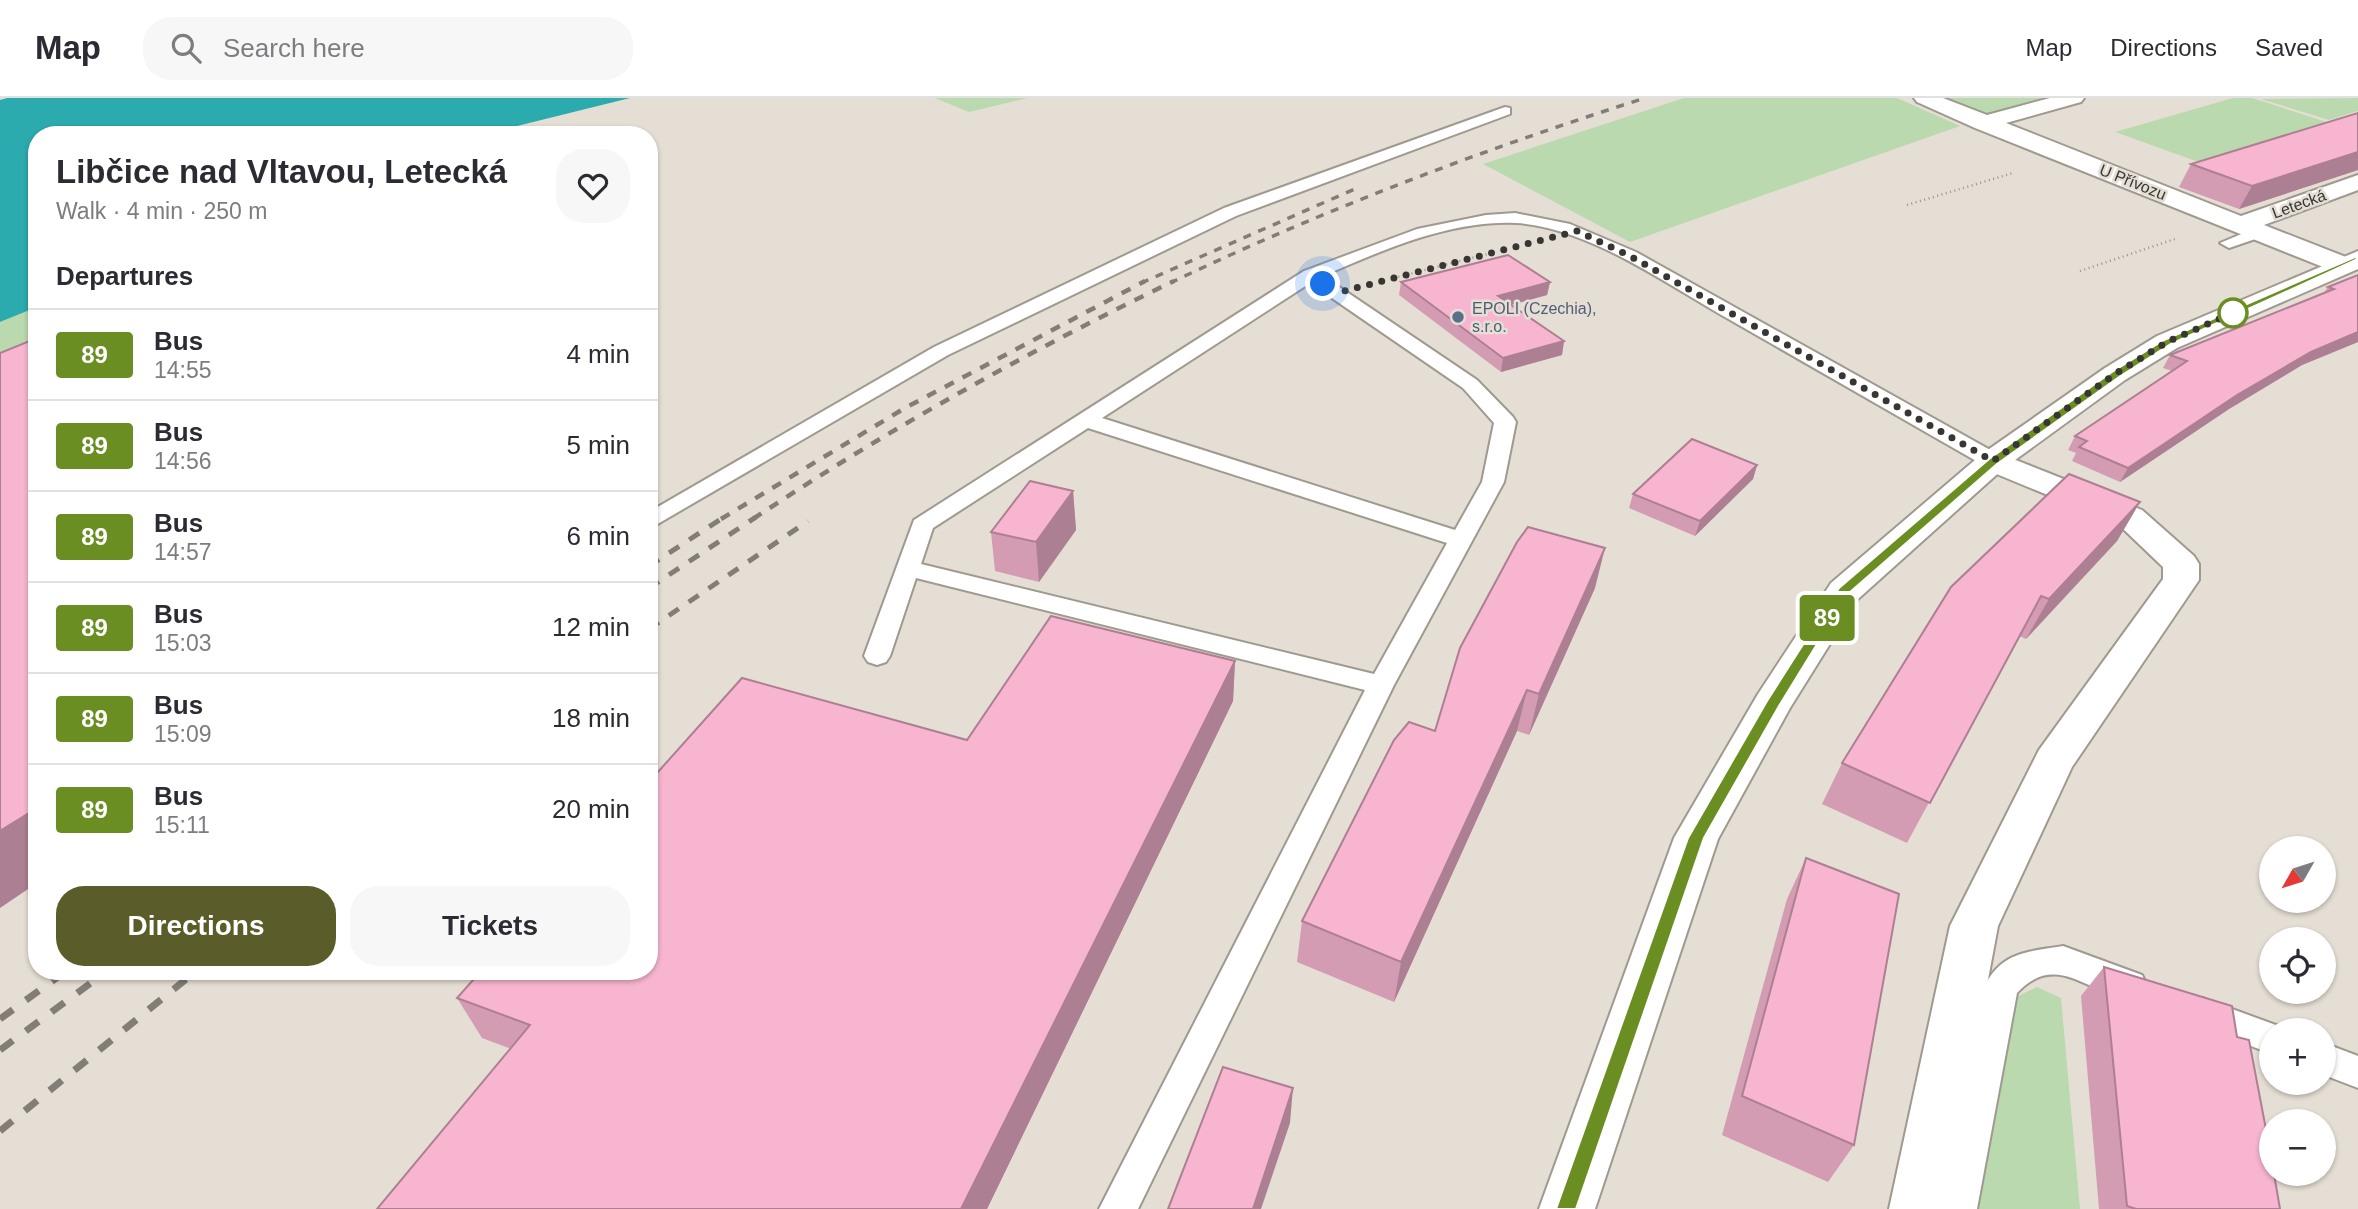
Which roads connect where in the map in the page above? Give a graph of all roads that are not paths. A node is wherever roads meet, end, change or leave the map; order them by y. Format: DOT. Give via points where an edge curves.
graph roads {
  1 [pos="1924,98"];
  2 [pos="2074,98"];
  3 [pos="1505,111"];
  4 [pos="1983,123"];
  5 [pos="2358,182"];
  6 [pos="2239,230"];
  7 [pos="2350,262"];
  8 [pos="1310,275"];
  9 [pos="1085,420"];
  10 [pos="1993,461"];
  11 [pos="658,517"];
  12 [pos="1461,540"];
  13 [pos="907,568"];
  14 [pos="877,656"];
  15 [pos="1381,685"];
  16 [pos="2259,1034"];
  17 [pos="2336,1064"];
  18 [pos="2358,1072"];
  19 [pos="1118,1209"];
  20 [pos="1566,1209"];
  21 [pos="1917,1209"];
  22 [pos="1958,1209"];
  1 -- 4 [label="street, U Přívozu"];
  2 -- 4 [label="street"];
  3 -- 11 [label="lane" via="1195,228 941,351"];
  4 -- 6 [label="street, U Přívozu"];
  5 -- 6 [label="street, Letecká"];
  6 -- 7 [label="street, U Přívozu"];
  7 -- 10 [label="street" via="2167,342"];
  8 -- 9 [label="lane"];
  8 -- 10 [label="lane" via="1381,244 1496,218 1538,220 1577,231 1630,256"];
  8 -- 12 [label="lane" via="1470,384 1505,422 1493,482"];
  9 -- 12 [label="lane"];
  9 -- 13 [label="lane" via="922,525"];
  10 -- 20 [label="street" via="1844,591 1772,704 1696,838"];
  10 -- 21 [label="street" via="2130,517 2181,564 2181,580 2054,761 1974,926"];
  12 -- 15 [label="lane"];
  13 -- 14 [label="lane"];
  13 -- 15 [label="lane"];
  15 -- 19 [label="lane"];
  16 -- 22 [label="lane" via="2063,960 2020,967 2001,987"];
  17 -- 18 [label="lane"];
}
